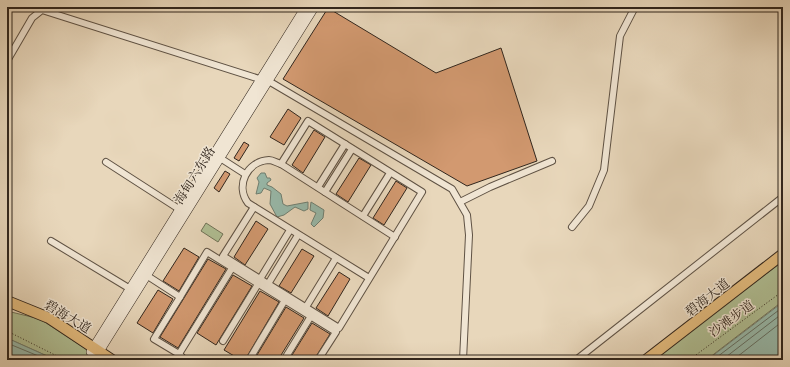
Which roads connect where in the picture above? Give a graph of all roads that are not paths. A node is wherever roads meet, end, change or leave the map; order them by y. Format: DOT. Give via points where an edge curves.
graph roads {
  1 [pos="35,7"];
  2 [pos="306,7"];
  3 [pos="314,7"];
  4 [pos="635,7"];
  5 [pos="42,10"];
  6 [pos="7,61"];
  7 [pos="264,80"];
  8 [pos="345,144"];
  9 [pos="352,148"];
  10 [pos="217,156"];
  11 [pos="552,161"];
  12 [pos="106,162"];
  13 [pos="281,164"];
  14 [pos="390,172"];
  15 [pos="245,174"];
  16 [pos="318,187"];
  17 [pos="325,192"];
  18 [pos="783,197"];
  19 [pos="460,202"];
  20 [pos="254,207"];
  21 [pos="182,211"];
  22 [pos="363,216"];
  23 [pos="572,227"];
  24 [pos="290,230"];
  25 [pos="298,235"];
  26 [pos="395,237"];
  27 [pos="51,240"];
  28 [pos="783,254"];
  29 [pos="336,258"];
  30 [pos="783,258"];
  31 [pos="232,268"];
  32 [pos="143,273"];
  33 [pos="369,278"];
  34 [pos="259,282"];
  35 [pos="268,284"];
  36 [pos="132,290"];
  37 [pos="180,296"];
  38 [pos="7,300"];
  39 [pos="285,300"];
  40 [pos="7,305"];
  41 [pos="306,308"];
  42 [pos="311,316"];
  43 [pos="338,330"];
  44 [pos="223,340"];
  45 [pos="96,354"];
  46 [pos="179,354"];
  47 [pos="112,360"];
  48 [pos="184,360"];
  49 [pos="249,360"];
  50 [pos="284,360"];
  51 [pos="318,360"];
  52 [pos="463,360"];
  53 [pos="576,360"];
  54 [pos="646,360"];
  55 [pos="652,360"];
  1 -- 5 [label="street"];
  2 -- 7 [label="main road, 海甸六东路"];
  3 -- 7 [label="main road, 海甸六东路"];
  4 -- 23 [label="street" via="620,36 604,170 589,206"];
  5 -- 6 [label="street" via="32,18"];
  5 -- 7 [label="street"];
  7 -- 10 [label="main road, 海甸六东路"];
  7 -- 19 [label="street" via="448,186"];
  8 -- 9 [label="street"];
  8 -- 13 [label="street" via="308,121"];
  8 -- 16 [label="street"];
  9 -- 14 [label="street"];
  9 -- 17 [label="street"];
  10 -- 15 [label="street"];
  10 -- 21 [label="main road, 海甸六东路"];
  11 -- 19 [label="street"];
  12 -- 21 [label="street"];
  13 -- 15 [label="street" via="270,160 260,162 249,168"];
  13 -- 16 [label="street"];
  14 -- 22 [label="street"];
  14 -- 26 [label="street" via="422,192"];
  15 -- 20 [label="street" via="242,190 245,199"];
  16 -- 17 [label="street"];
  17 -- 22 [label="street"];
  18 -- 53 [label="street"];
  19 -- 52 [label="street" via="467,215 470,235"];
  20 -- 24 [label="street"];
  20 -- 34 [label="street" via="223,256"];
  21 -- 32 [label="main road, 海甸六东路"];
  22 -- 26 [label="street"];
  24 -- 25 [label="street"];
  24 -- 34 [label="street"];
  25 -- 29 [label="street"];
  25 -- 35 [label="street"];
  26 -- 33 [label="street"];
  27 -- 36 [label="street"];
  28 -- 54 [label="main road, 碧海大道"];
  29 -- 33 [label="street"];
  29 -- 41 [label="street"];
  30 -- 55 [label="main road, 碧海大道"];
  31 -- 34 [label="street"];
  31 -- 37 [label="street" via="207,252"];
  31 -- 46 [label="street"];
  32 -- 36 [label="main road, 海甸六东路"];
  32 -- 37 [label="street"];
  33 -- 43 [label="street"];
  34 -- 35 [label="street"];
  34 -- 39 [label="street"];
  34 -- 44 [label="street"];
  35 -- 41 [label="street"];
  36 -- 45 [label="main road, 海甸六东路"];
  37 -- 46 [label="street" via="154,339"];
  38 -- 45 [label="main road, 碧海大道" via="49,318"];
  39 -- 42 [label="street"];
  39 -- 49 [label="street"];
  40 -- 45 [label="main road, 碧海大道" via="47,322"];
  41 -- 43 [label="street"];
  42 -- 43 [label="street"];
  42 -- 50 [label="street"];
  43 -- 51 [label="street"];
  45 -- 47 [label="main road, 碧海大道"];
  46 -- 48 [label="street"];
}
